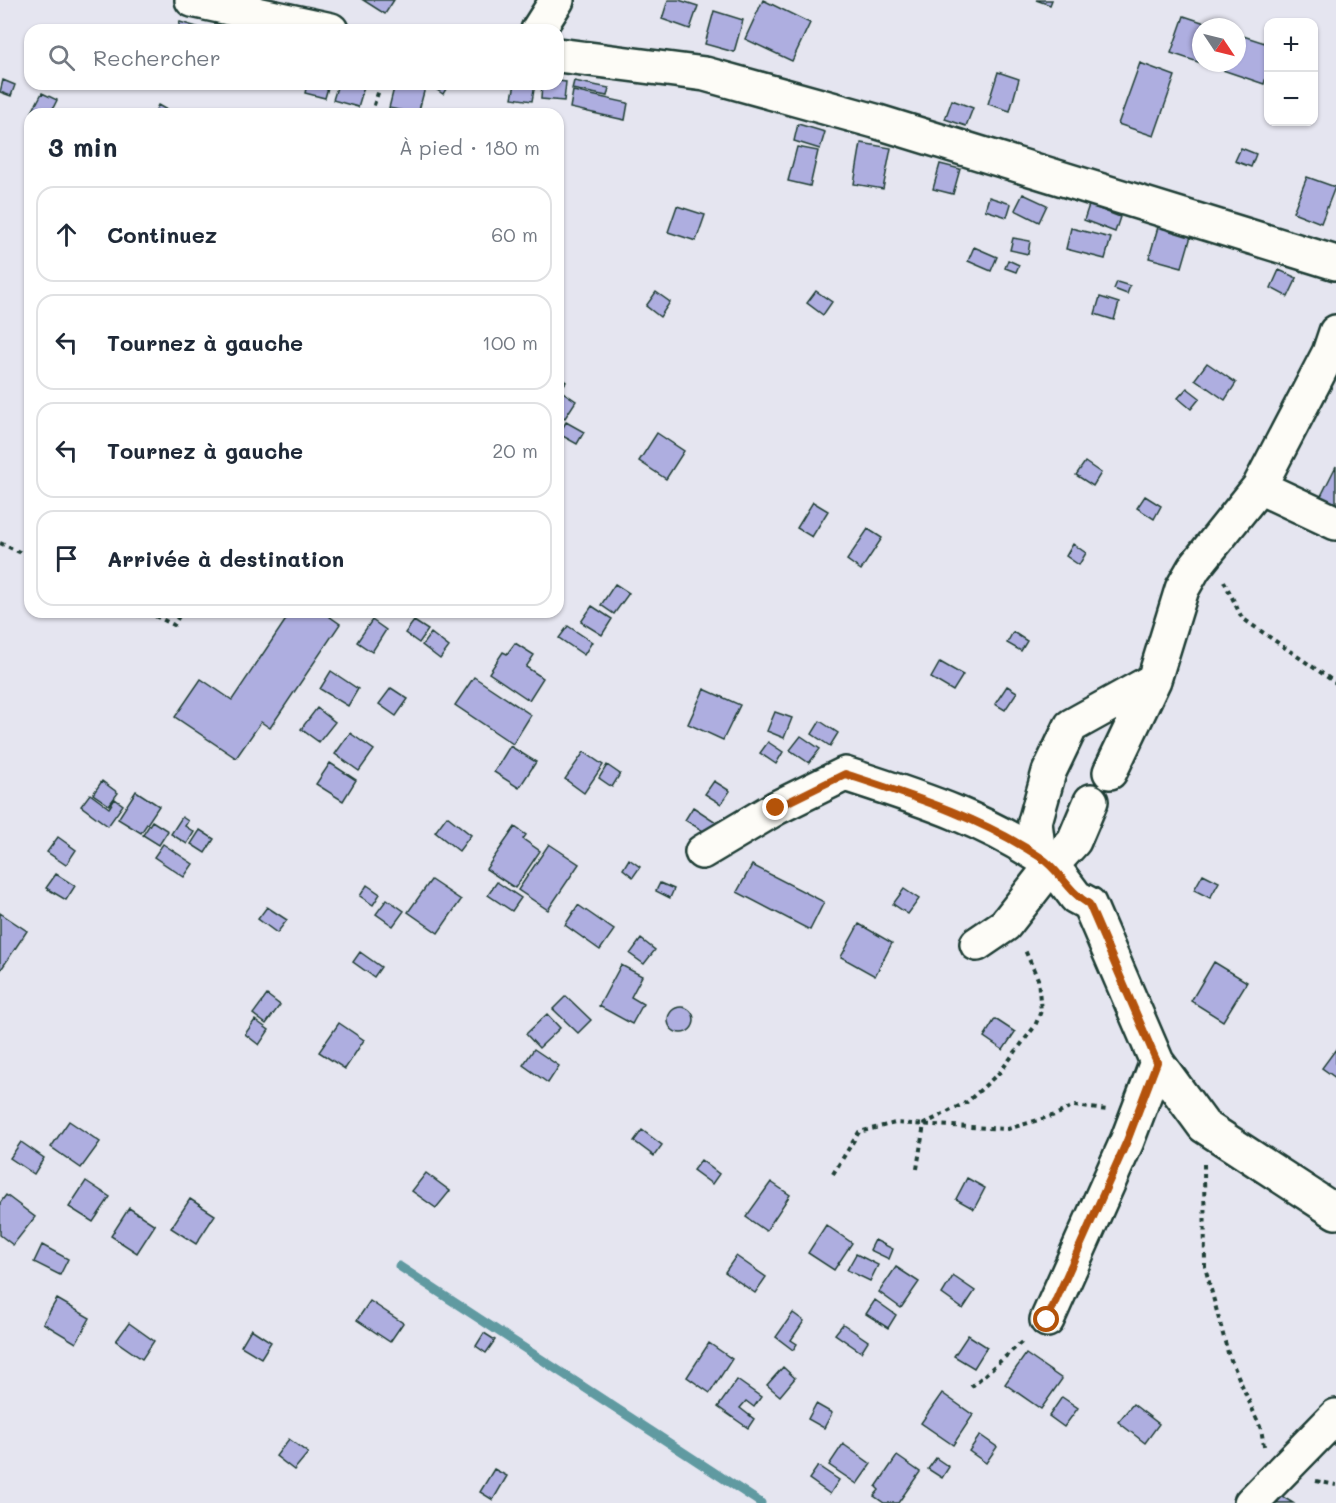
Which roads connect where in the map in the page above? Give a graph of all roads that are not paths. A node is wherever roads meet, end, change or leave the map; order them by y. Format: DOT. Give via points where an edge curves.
graph roads {
  1 [pos="192,0"];
  2 [pos="557,0"];
  3 [pos="303,24"];
  4 [pos="542,24"];
  5 [pos="564,56"];
  6 [pos="1336,263"];
  7 [pos="1336,332"];
  8 [pos="1259,487"];
  9 [pos="1336,523"];
  10 [pos="1154,680"];
  11 [pos="1110,772"];
  12 [pos="1091,801"];
  13 [pos="702,852"];
  14 [pos="1046,861"];
  15 [pos="977,944"];
  16 [pos="1157,1062"];
  17 [pos="1336,1212"];
  18 [pos="1047,1320"];
  19 [pos="1336,1416"];
  20 [pos="1260,1494"];
  1 -- 3 [label="street"];
  2 -- 4 [label="street"];
  5 -- 6 [label="street" via="705,74 875,121"];
  7 -- 8 [label="street" via="1329,353"];
  8 -- 9 [label="street"];
  8 -- 10 [label="street" via="1194,568 1182,589"];
  10 -- 11 [label="street"];
  10 -- 14 [label="street" via="1071,726 1049,772 1035,822"];
  12 -- 14 [label="street" via="1074,841"];
  13 -- 14 [label="street" via="776,808 845,774 937,804 1006,835"];
  14 -- 15 [label="street" via="1005,925"];
  14 -- 16 [label="street" via="1076,897 1089,904"];
  16 -- 17 [label="street" via="1203,1126"];
  16 -- 18 [label="street"];
  19 -- 20 [label="street"];
}
